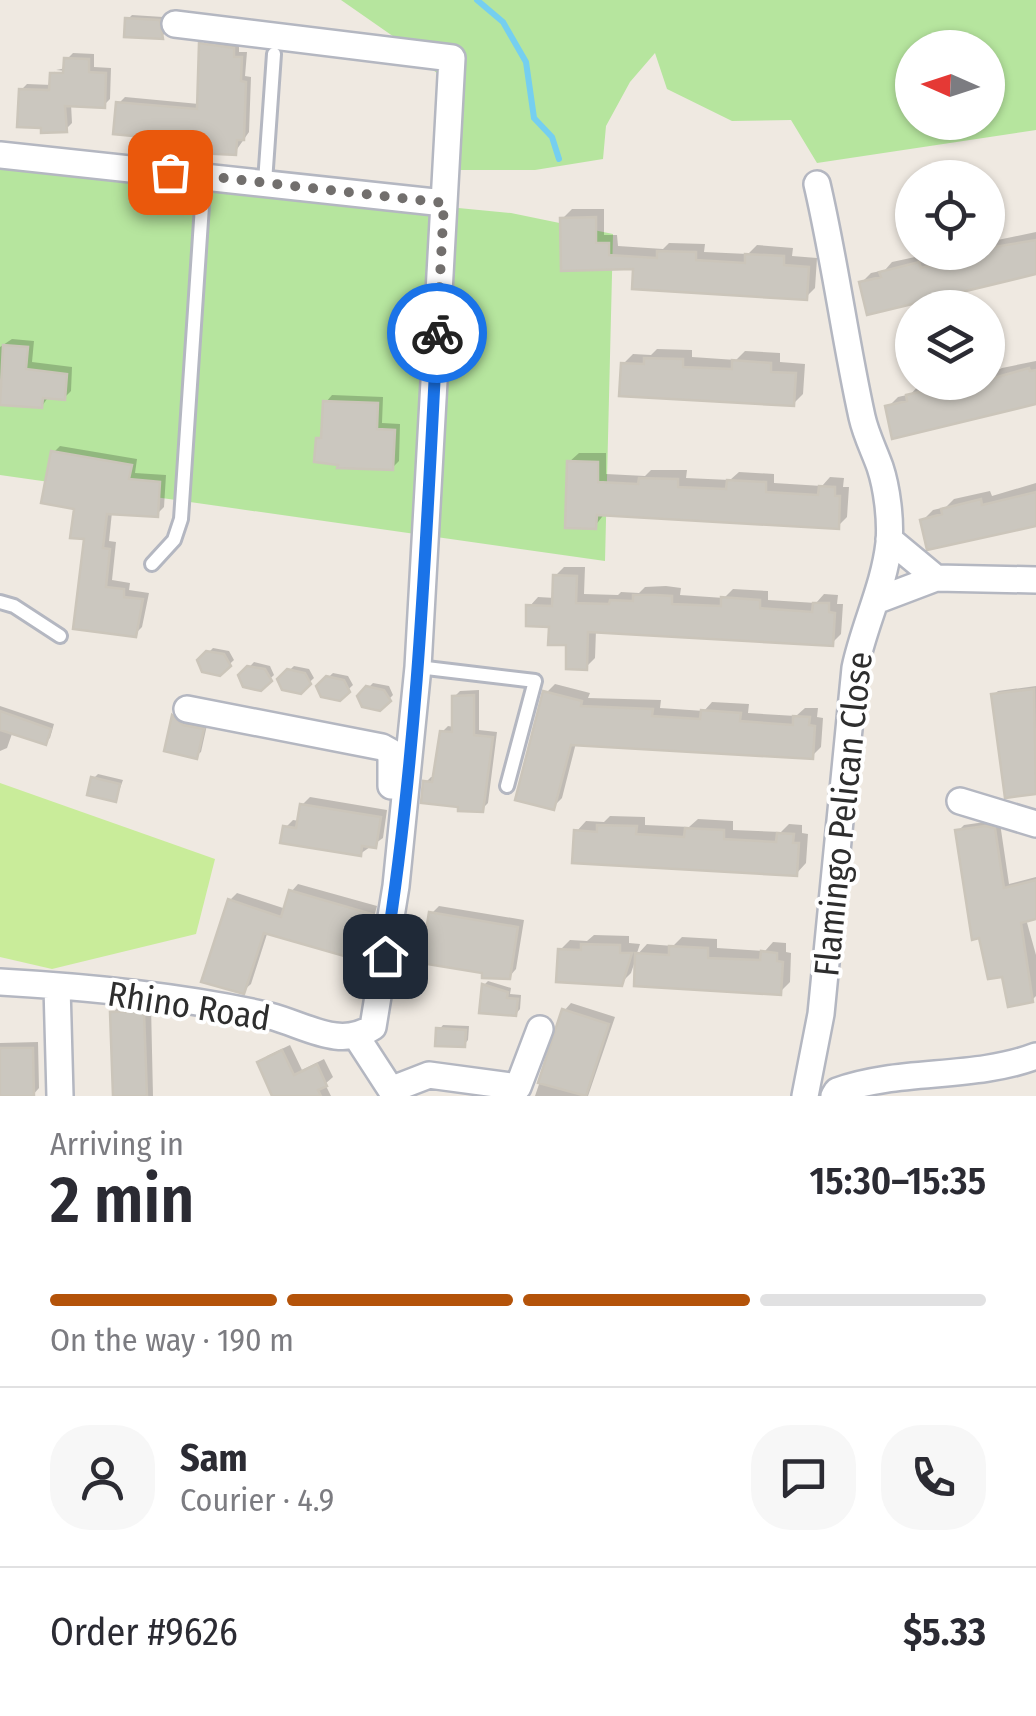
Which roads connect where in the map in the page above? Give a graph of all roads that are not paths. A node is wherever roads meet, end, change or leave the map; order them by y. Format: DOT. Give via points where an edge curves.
graph roads {
  1 [pos="174,24"];
  2 [pos="274,54"];
  3 [pos="0,155"];
  4 [pos="204,176"];
  5 [pos="265,182"];
  6 [pos="817,184"];
  7 [pos="444,203"];
  8 [pos="889,539"];
  9 [pos="152,564"];
  10 [pos="936,578"];
  11 [pos="1036,580"];
  12 [pos="878,600"];
  13 [pos="0,602"];
  14 [pos="60,636"];
  15 [pos="418,667"];
  16 [pos="186,708"];
  17 [pos="507,786"];
  18 [pos="960,801"];
  19 [pos="1036,824"];
  20 [pos="396,886"];
  21 [pos="0,982"];
  22 [pos="57,986"];
  23 [pos="540,1028"];
  24 [pos="364,1031"];
  25 [pos="1036,1056"];
  26 [pos="394,1093"];
  27 [pos="60,1096"];
  28 [pos="805,1096"];
  29 [pos="834,1096"];
  1 -- 7 [label="street" via="452,58"];
  2 -- 5 [label="lane"];
  3 -- 4 [label="street"];
  4 -- 5 [label="street"];
  4 -- 9 [label="lane" via="181,520 174,540"];
  5 -- 7 [label="street"];
  6 -- 8 [label="street, Flamingo Pelican Close" via="847,350 880,468"];
  7 -- 15 [label="street"];
  8 -- 10 [label="street"];
  8 -- 12 [label="street, Flamingo Pelican Close"];
  10 -- 11 [label="street"];
  10 -- 12 [label="street"];
  12 -- 28 [label="street, Flamingo Pelican Close" via="855,668 821,1014"];
  13 -- 14 [label="lane"];
  15 -- 17 [label="lane" via="535,681"];
  15 -- 20 [label="street"];
  16 -- 20 [label="street" via="391,752 384,875"];
  18 -- 19 [label="street"];
  20 -- 24 [label="street"];
  21 -- 22 [label="street, Rhino Road"];
  22 -- 24 [label="street, Rhino Road" via="271,1016 321,1033"];
  22 -- 27 [label="street"];
  23 -- 26 [label="street" via="518,1087 429,1074"];
  24 -- 26 [label="street"];
  25 -- 29 [label="street" via="860,1082"];
}
